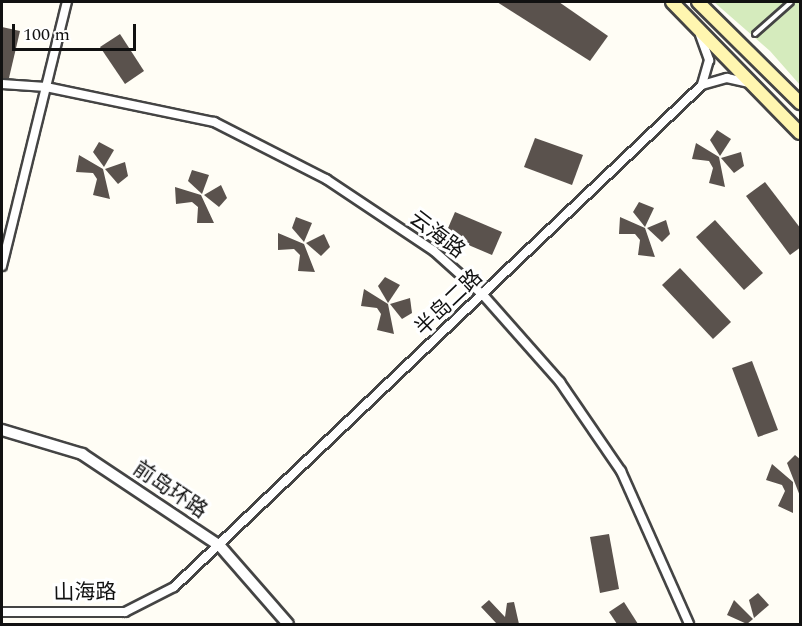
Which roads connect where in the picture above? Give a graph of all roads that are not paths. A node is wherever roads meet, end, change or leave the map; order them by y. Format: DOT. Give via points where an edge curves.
graph roads {
  1 [pos="67,2"];
  2 [pos="672,2"];
  3 [pos="698,2"];
  4 [pos="791,2"];
  5 [pos="688,15"];
  6 [pos="755,34"];
  7 [pos="2,84"];
  8 [pos="702,85"];
  9 [pos="46,87"];
  10 [pos="767,93"];
  11 [pos="801,103"];
  12 [pos="801,133"];
  13 [pos="2,266"];
  14 [pos="484,296"];
  15 [pos="2,430"];
  16 [pos="220,546"];
  17 [pos="2,612"];
  18 [pos="288,624"];
  19 [pos="689,624"];
  1 -- 9 [label="street"];
  2 -- 5 [label="main road"];
  3 -- 11 [label="main road"];
  4 -- 6 [label="lane"];
  5 -- 8 [label="street" via="708,51"];
  5 -- 10 [label="main road"];
  7 -- 9 [label="street, 云海路"];
  8 -- 10 [label="street" via="740,79"];
  8 -- 14 [label="street, 半岛二路"];
  9 -- 13 [label="street"];
  9 -- 14 [label="street, 云海路" via="214,122 326,179 434,251"];
  10 -- 12 [label="main road"];
  14 -- 16 [label="street, 半岛二路"];
  14 -- 19 [label="street, 云海路" via="560,382 621,471"];
  15 -- 16 [label="street, 前岛环路" via="82,454"];
  16 -- 17 [label="street, 山海路" via="174,587 124,612"];
  16 -- 18 [label="street, 前岛环路"];
}
